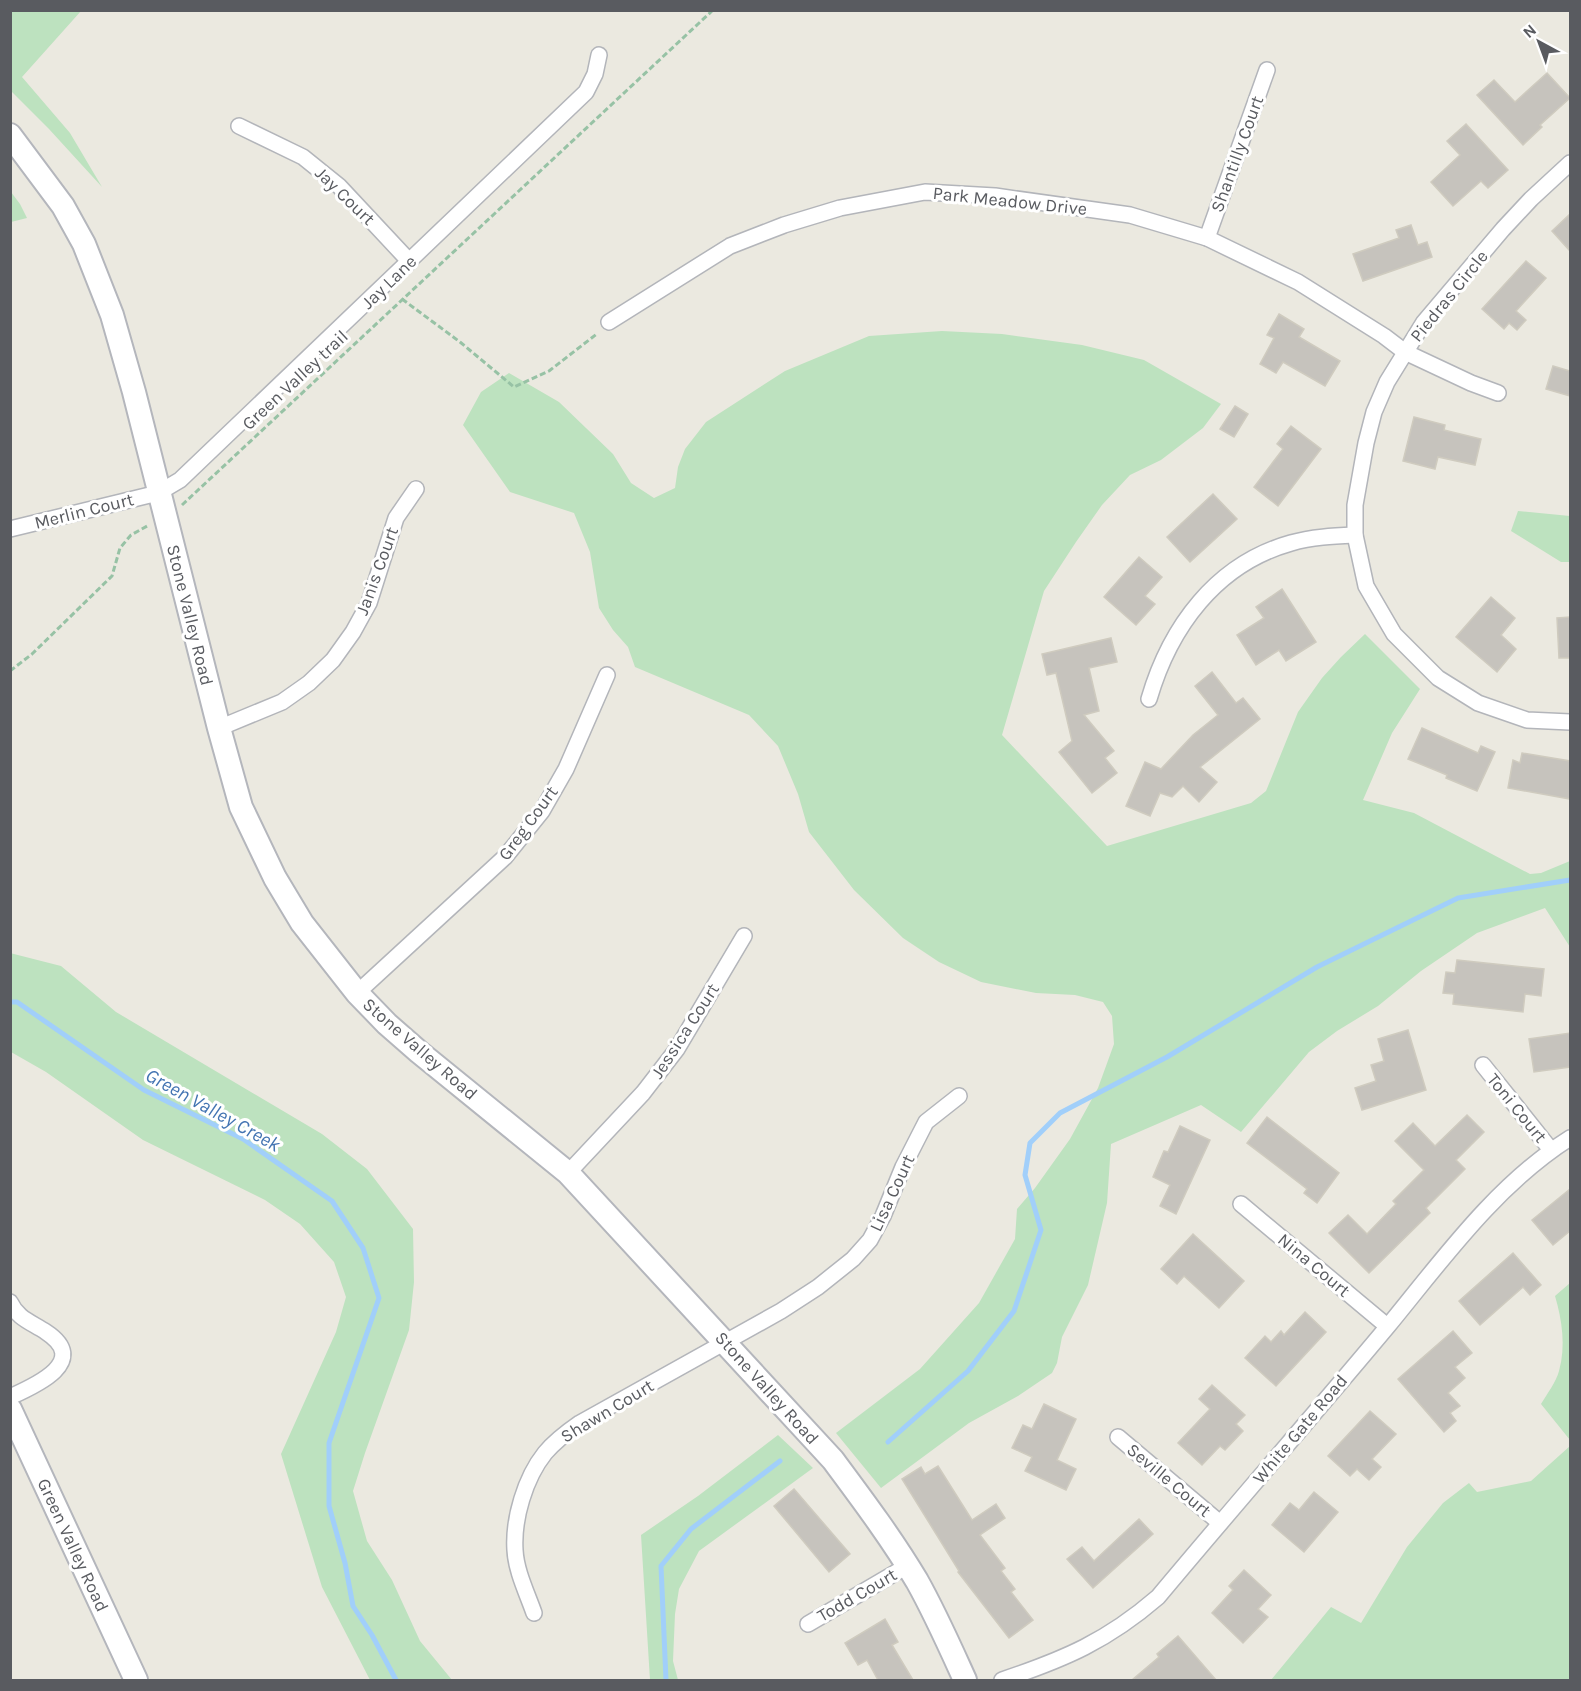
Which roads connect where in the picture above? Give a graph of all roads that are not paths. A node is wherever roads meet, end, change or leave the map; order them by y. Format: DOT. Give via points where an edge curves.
graph roads {
  1 [pos="599,55"];
  2 [pos="1268,70"];
  3 [pos="239,126"];
  4 [pos="10,135"];
  5 [pos="1570,163"];
  6 [pos="1207,237"];
  7 [pos="410,262"];
  8 [pos="609,322"];
  9 [pos="1405,352"];
  10 [pos="1498,393"];
  11 [pos="416,489"];
  12 [pos="158,493"];
  13 [pos="10,529"];
  14 [pos="1355,535"];
  15 [pos="607,675"];
  16 [pos="1149,699"];
  17 [pos="1570,722"];
  18 [pos="219,728"];
  19 [pos="744,936"];
  20 [pos="357,993"];
  21 [pos="1483,1065"];
  22 [pos="959,1096"];
  23 [pos="1570,1138"];
  24 [pos="1551,1150"];
  25 [pos="568,1173"];
  26 [pos="1241,1204"];
  27 [pos="10,1302"];
  28 [pos="1387,1326"];
  29 [pos="725,1342"];
  30 [pos="10,1396"];
  31 [pos="10,1408"];
  32 [pos="1118,1437"];
  33 [pos="1220,1523"];
  34 [pos="907,1566"];
  35 [pos="534,1613"];
  36 [pos="808,1624"];
  37 [pos="136,1680"];
  38 [pos="965,1680"];
  39 [pos="1002,1680"];
  1 -- 7 [label="street, Jay Lane" via="586,92"];
  2 -- 6 [label="street, Shantilly Court"];
  3 -- 7 [label="street, Jay Court" via="303,157 339,186"];
  4 -- 12 [label="street, Stone Valley Road" via="63,206 88,254 112,315"];
  5 -- 9 [label="street, Piedras Circle" via="1503,229 1424,322"];
  6 -- 8 [label="street, Park Meadow Drive" via="1130,215 995,196 925,192 840,208 730,246"];
  6 -- 9 [label="street, Park Meadow Drive" via="1298,282"];
  7 -- 12 [label="street, Jay Lane" via="180,480"];
  9 -- 10 [label="street, Park Meadow Drive"];
  9 -- 14 [label="street, Piedras Circle" via="1374,412 1359,475"];
  11 -- 18 [label="street, Janis Court" via="396,518 369,603 333,660 282,702"];
  12 -- 13 [label="street, Merlin Court"];
  12 -- 18 [label="street, Stone Valley Road"];
  14 -- 16 [label="street" via="1292,543 1251,559 1217,584 1185,618 1165,655"];
  14 -- 17 [label="street, Piedras Circle" via="1366,586 1394,634 1438,678 1478,703 1527,720"];
  15 -- 20 [label="street, Greg Court" via="566,769 542,811 505,857"];
  18 -- 20 [label="street, Stone Valley Road" via="241,807 275,878 302,923"];
  19 -- 25 [label="street, Jessica Court" via="677,1049 643,1093"];
  20 -- 25 [label="street, Stone Valley Road" via="419,1052"];
  21 -- 24 [label="street, Toni Court"];
  22 -- 29 [label="street, Lisa Court" via="926,1122 883,1216 870,1240 853,1259 781,1311"];
  23 -- 24 [label="street, White Gate Road"];
  24 -- 28 [label="street, White Gate Road" via="1453,1244"];
  25 -- 29 [label="street, Stone Valley Road"];
  26 -- 28 [label="street, Nina Court"];
  27 -- 30 [label="street" via="18,1315 61,1346 63,1357 48,1377"];
  28 -- 33 [label="street, White Gate Road"];
  29 -- 34 [label="street, Stone Valley Road" via="833,1460"];
  29 -- 35 [label="street, Shawn Court" via="580,1423 544,1455 525,1492 515,1551"];
  31 -- 37 [label="street, Green Valley Road"];
  32 -- 33 [label="street, Seville Court"];
  33 -- 39 [label="street, White Gate Road" via="1158,1597 1136,1616 1066,1658"];
  34 -- 36 [label="street, Todd Court"];
  34 -- 38 [label="street, Stone Valley Road"];
}
